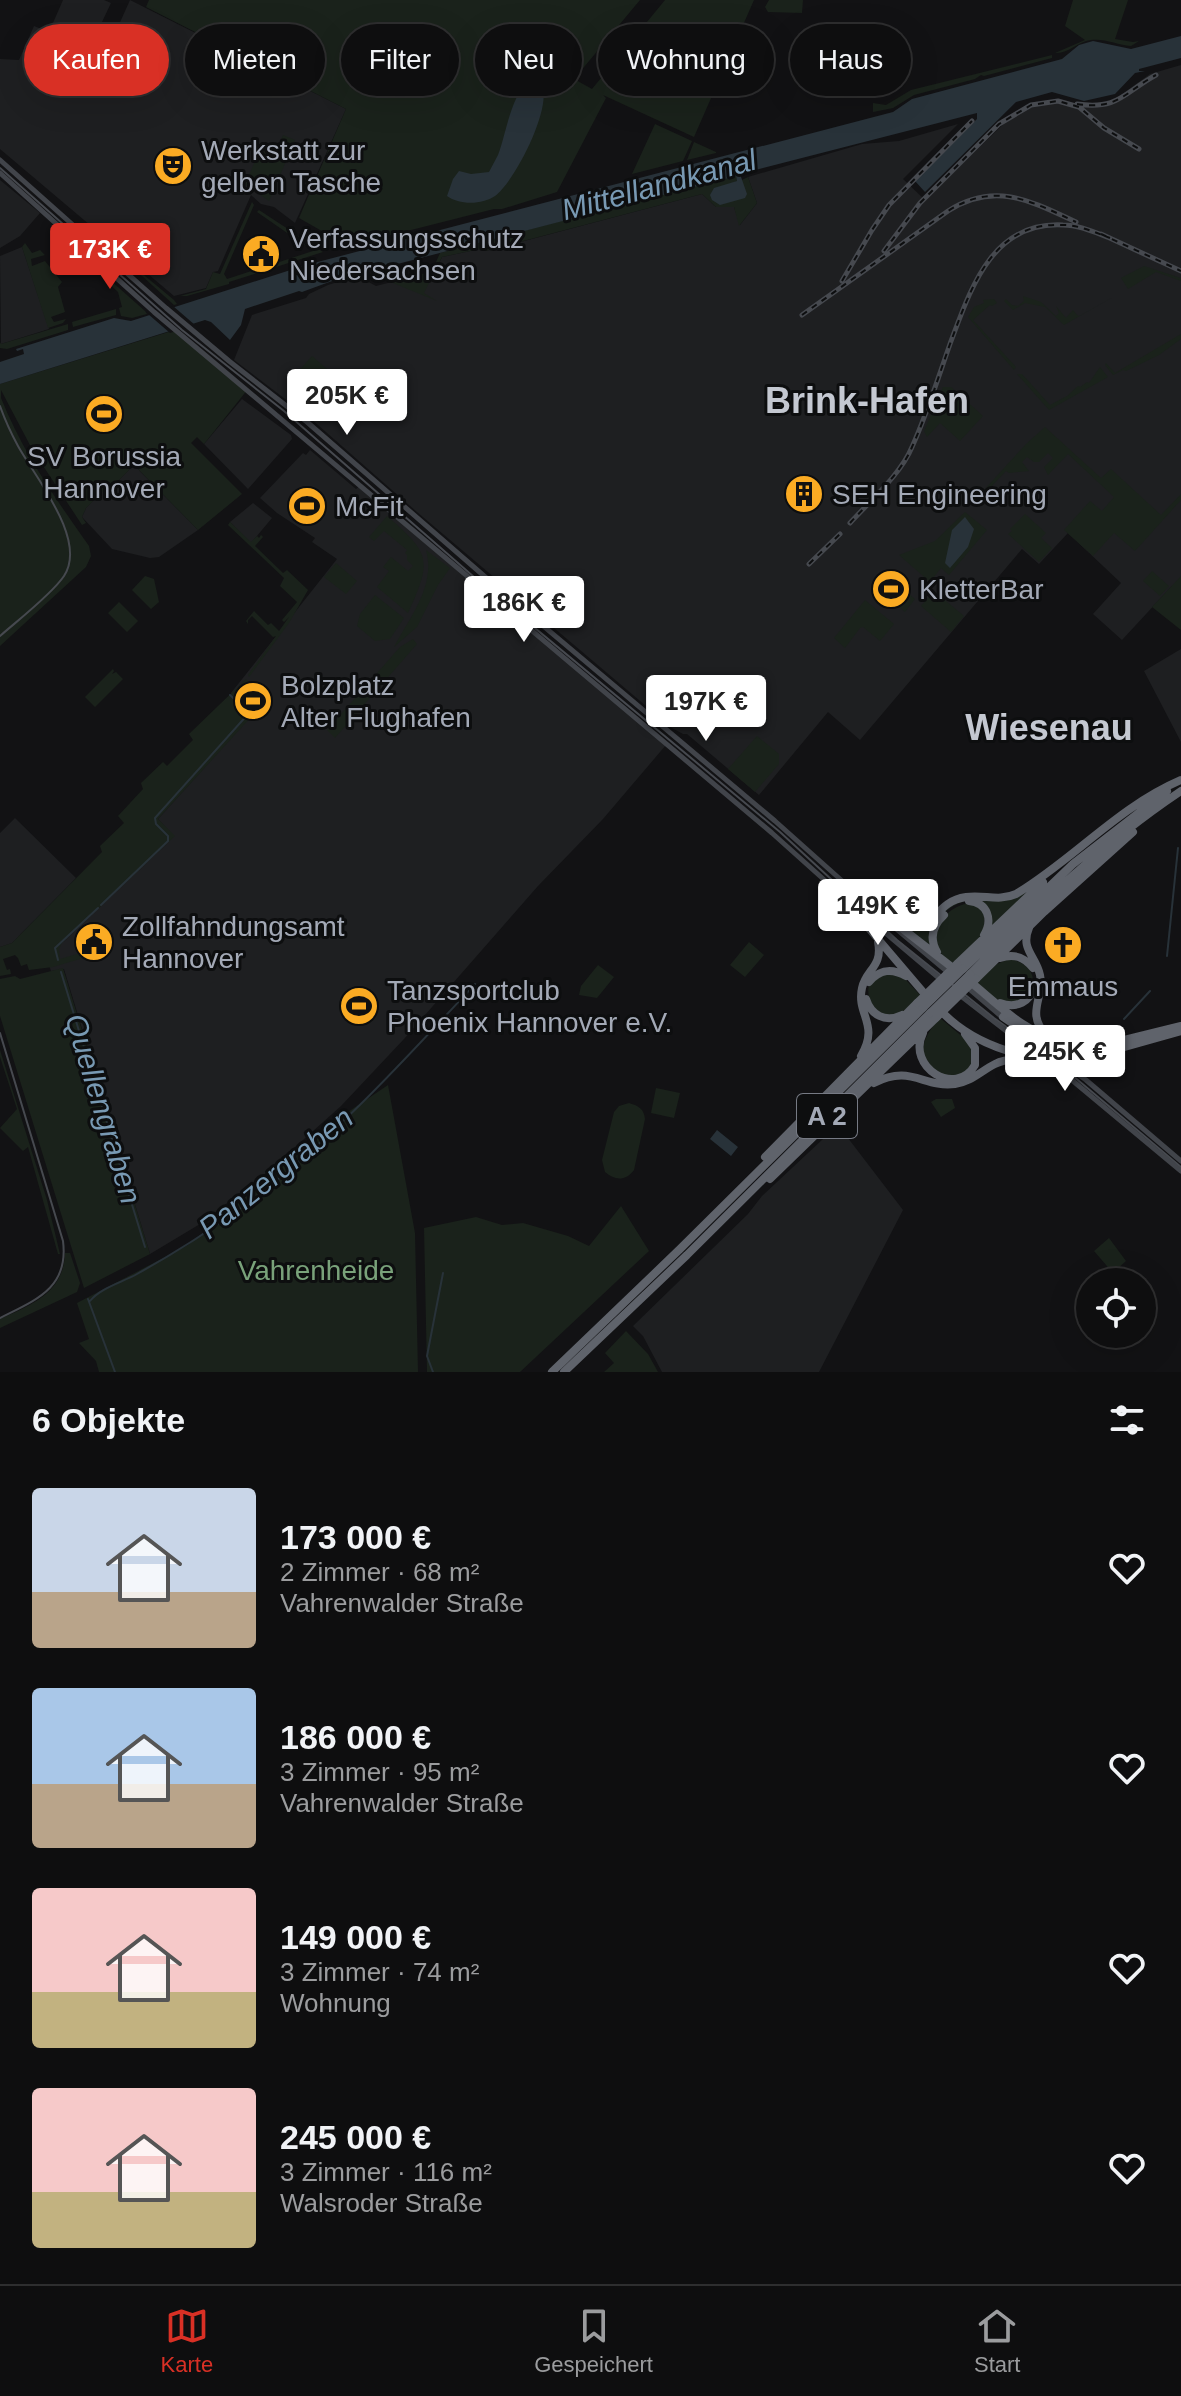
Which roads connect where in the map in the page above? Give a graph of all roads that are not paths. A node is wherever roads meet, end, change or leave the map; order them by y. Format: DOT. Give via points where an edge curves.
graph roads {
  1 [pos="0,160"];
  2 [pos="0,173"];
  3 [pos="456,551"];
  4 [pos="446,558"];
  5 [pos="453,565"];
  6 [pos="1181,780"];
  7 [pos="1181,791"];
  8 [pos="1049,887"];
  9 [pos="838,892"];
  10 [pos="1034,900"];
  11 [pos="867,903"];
  12 [pos="884,915"];
  13 [pos="1035,920"];
  14 [pos="877,937"];
  15 [pos="976,945"];
  16 [pos="945,962"];
  17 [pos="992,962"];
  18 [pos="966,971"];
  19 [pos="914,981"];
  20 [pos="992,999"];
  21 [pos="927,1013"];
  22 [pos="1003,1017"];
  23 [pos="959,1027"];
  24 [pos="1181,1028"];
  25 [pos="1050,1038"];
  26 [pos="1112,1044"];
  27 [pos="1067,1057"];
  28 [pos="1051,1058"];
  29 [pos="838,1082"];
  30 [pos="860,1093"];
  31 [pos="1181,1161"];
  32 [pos="1181,1171"];
  33 [pos="721,1215"];
  34 [pos="552,1372"];
  35 [pos="564,1372"];
  1 -- 3 [label="main road" via="166,308"];
  2 -- 4 [label="main road" via="154,312"];
  3 -- 4 [label="main road"];
  3 -- 5 [label="main road"];
  3 -- 11 [label="main road"];
  4 -- 5 [label="main road"];
  5 -- 9 [label="main road"];
  6 -- 8 [label="highway, A 2"];
  6 -- 8 [label="highway" via="1132,806 1082,846"];
  7 -- 8 [label="highway"];
  8 -- 10 [label="highway"];
  8 -- 10 [label="highway, A 2"];
  9 -- 14 [label="highway"];
  9 -- 28 [label="main road" via="961,996"];
  10 -- 12 [label="highway" via="962,898 919,926 903,926"];
  10 -- 13 [label="highway"];
  10 -- 15 [label="highway"];
  10 -- 18 [label="highway, A 2"];
  11 -- 12 [label="highway"];
  11 -- 22 [label="main road"];
  12 -- 16 [label="highway"];
  13 -- 17 [label="highway"];
  13 -- 25 [label="highway" via="1026,945 1040,975 1036,1016"];
  14 -- 19 [label="highway"];
  14 -- 29 [label="highway" via="878,962 861,991 868,1043"];
  15 -- 16 [label="highway" via="988,928 987,913 976,902 961,903 938,921 933,932 935,948"];
  15 -- 18 [label="highway"];
  16 -- 20 [label="highway"];
  17 -- 18 [label="highway"];
  17 -- 20 [label="highway" via="1005,956 1022,958 1036,981 1020,1004 1007,1006"];
  18 -- 21 [label="highway, A 2, bridge"];
  18 -- 21 [label="highway, bridge"];
  19 -- 21 [label="highway" via="895,971 879,973 867,985 866,1001 875,1014 889,1019"];
  19 -- 23 [label="highway"];
  20 -- 25 [label="highway"];
  21 -- 23 [label="highway" via="919,1055 931,1071 951,1080 969,1074 977,1060"];
  21 -- 29 [label="highway"];
  21 -- 30 [label="highway"];
  21 -- 33 [label="highway, A 2"];
  22 -- 26 [label="highway" via="1054,1044"];
  22 -- 28 [label="main road"];
  23 -- 30 [label="highway" via="984,1043 1028,1056 1001,1061 962,1083 946,1085 902,1075 882,1079"];
  24 -- 26 [label="highway"];
  24 -- 27 [label="highway" via="1114,1050"];
  25 -- 26 [label="highway"];
  28 -- 31 [label="main road" via="1086,1080"];
  28 -- 32 [label="main road"];
  29 -- 33 [label="highway" via="750,1174"];
  30 -- 33 [label="highway" via="741,1206"];
  33 -- 34 [label="highway, A 2"];
  33 -- 35 [label="highway, A 2"];
}
